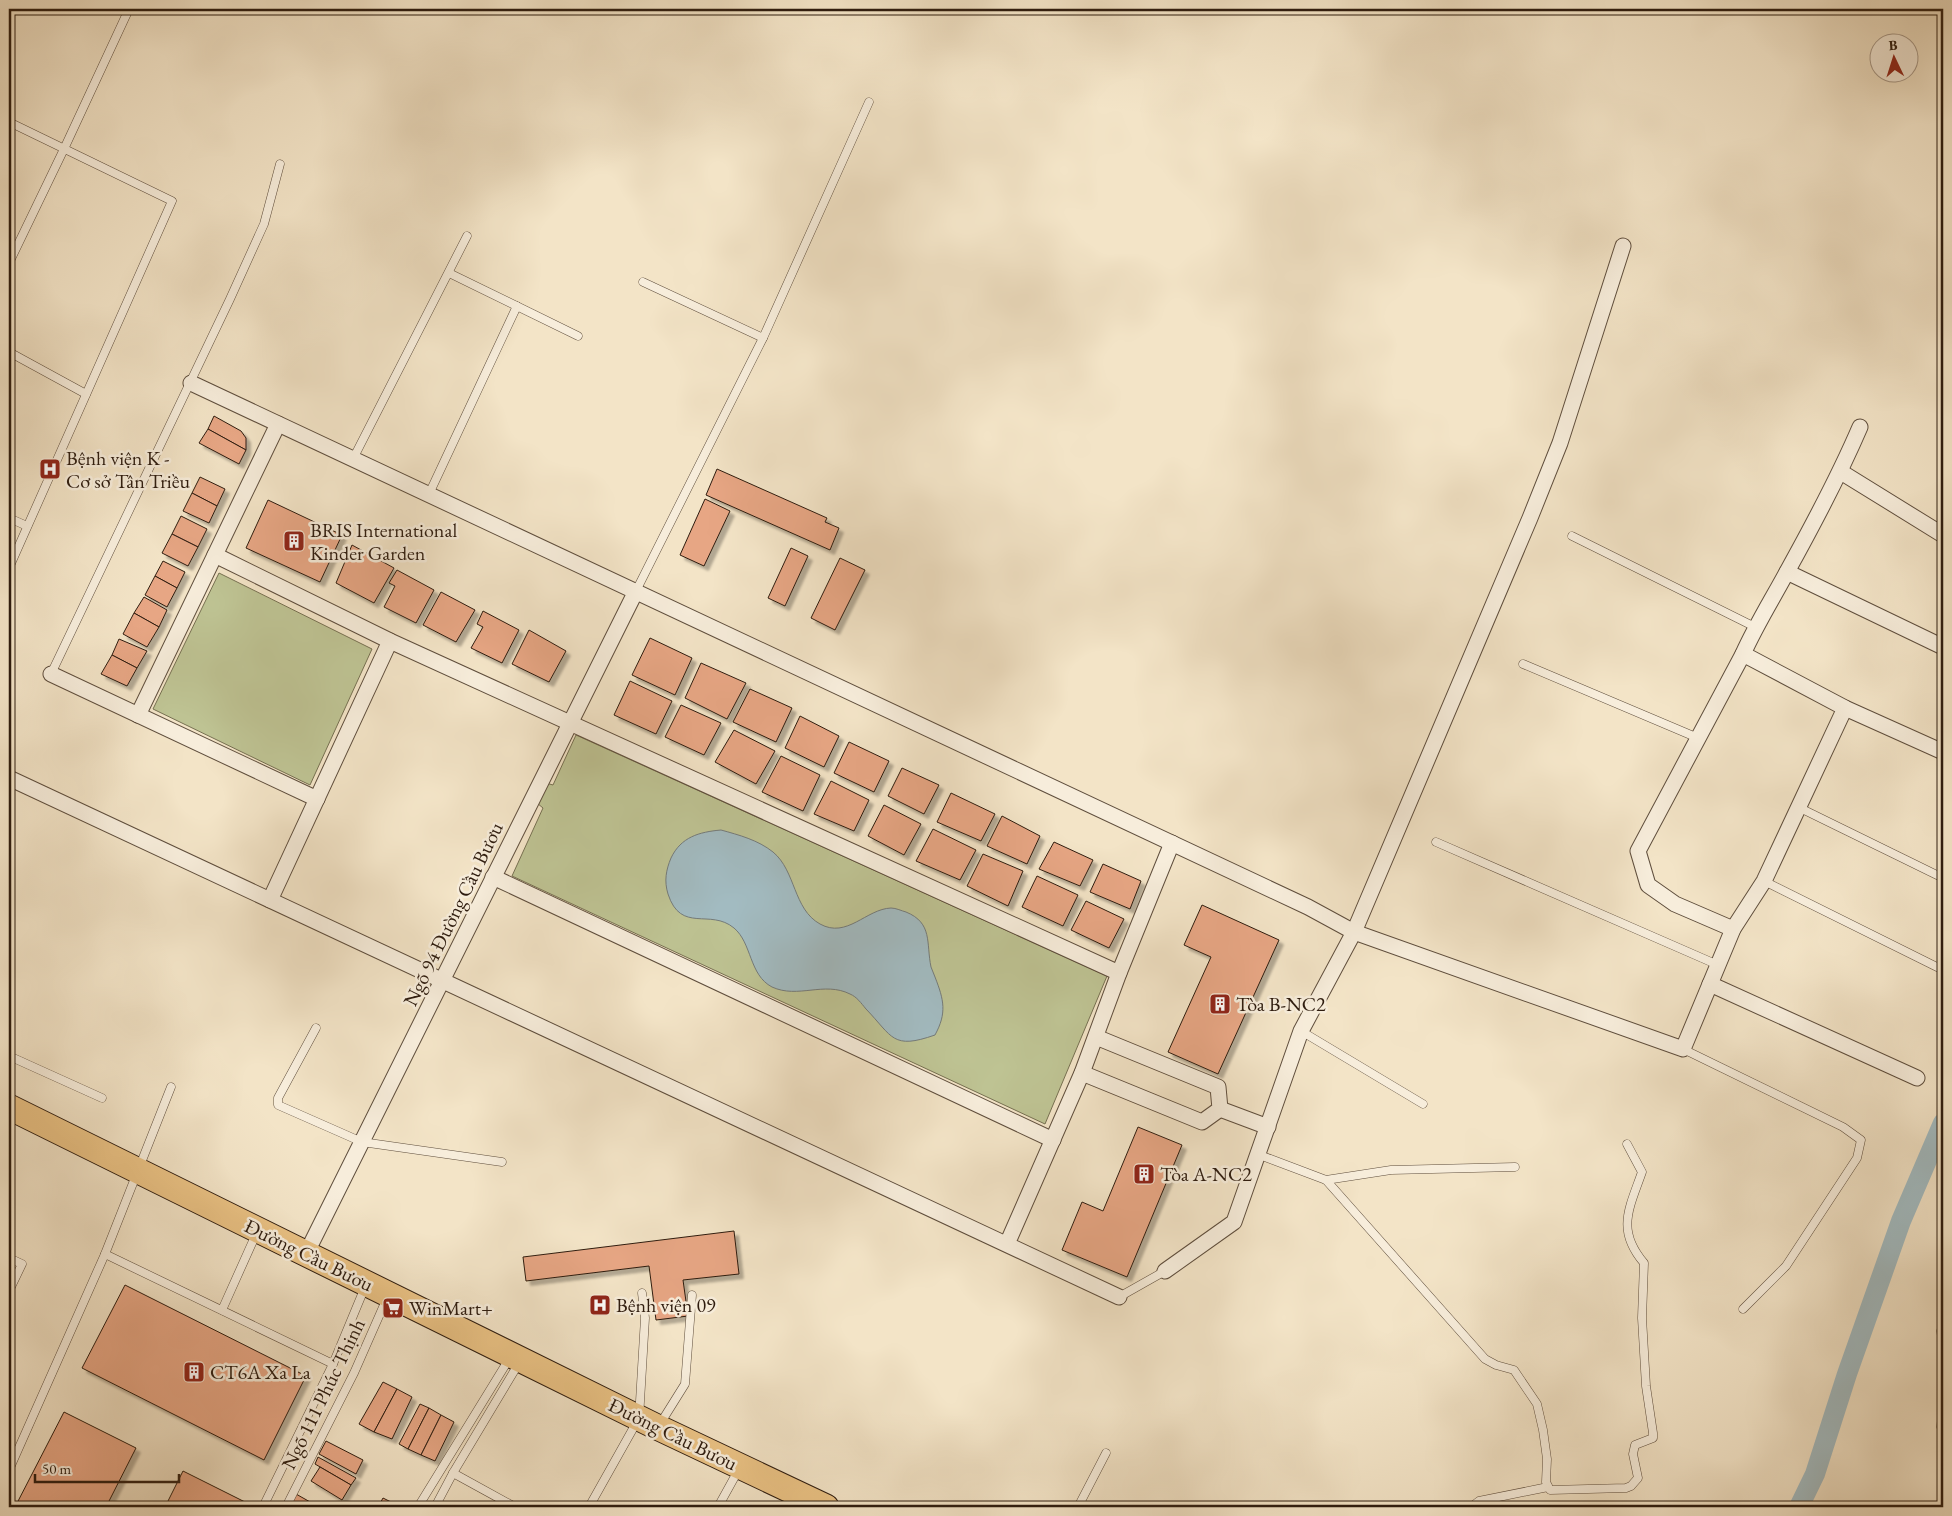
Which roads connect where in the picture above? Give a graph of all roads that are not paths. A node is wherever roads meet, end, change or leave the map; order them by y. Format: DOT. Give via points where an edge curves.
graph roads {
  1 [pos="129,9"];
  2 [pos="868,102"];
  3 [pos="9,122"];
  4 [pos="64,149"];
  5 [pos="280,164"];
  6 [pos="466,236"];
  7 [pos="1623,246"];
  8 [pos="9,263"];
  9 [pos="449,273"];
  10 [pos="643,282"];
  11 [pos="517,306"];
  12 [pos="578,336"];
  13 [pos="763,338"];
  14 [pos="9,352"];
  15 [pos="191,383"];
  16 [pos="86,394"];
  17 [pos="278,424"];
  18 [pos="1860,427"];
  19 [pos="353,459"];
  20 [pos="1840,472"];
  21 [pos="429,494"];
  22 [pos="9,518"];
  23 [pos="27,526"];
  24 [pos="1943,535"];
  25 [pos="1572,536"];
  26 [pos="215,555"];
  27 [pos="9,568"];
  28 [pos="1787,572"];
  29 [pos="636,591"];
  30 [pos="1755,627"];
  31 [pos="390,641"];
  32 [pos="1943,647"];
  33 [pos="1743,654"];
  34 [pos="1523,664"];
  35 [pos="51,674"];
  36 [pos="1845,708"];
  37 [pos="138,715"];
  38 [pos="570,724"];
  39 [pos="1698,738"];
  40 [pos="1943,752"];
  41 [pos="9,778"];
  42 [pos="317,799"];
  43 [pos="1800,808"];
  44 [pos="1436,842"];
  45 [pos="1172,843"];
  46 [pos="494,877"];
  47 [pos="1943,878"];
  48 [pos="1764,881"];
  49 [pos="270,900"];
  50 [pos="1733,929"];
  51 [pos="1354,932"];
  52 [pos="1718,964"];
  53 [pos="1943,970"];
  54 [pos="1118,973"];
  55 [pos="442,982"];
  56 [pos="1710,984"];
  57 [pos="316,1028"];
  58 [pos="1301,1030"];
  59 [pos="1096,1037"];
  60 [pos="1684,1049"];
  61 [pos="9,1056"];
  62 [pos="1082,1073"];
  63 [pos="1917,1078"];
  64 [pos="171,1087"];
  65 [pos="102,1098"];
  66 [pos="1423,1104"];
  67 [pos="9,1107"];
  68 [pos="1220,1109"];
  69 [pos="1268,1127"];
  70 [pos="1053,1140"];
  71 [pos="362,1142"];
  72 [pos="1627,1144"];
  73 [pos="1257,1154"];
  74 [pos="502,1162"];
  75 [pos="1515,1167"];
  76 [pos="139,1170"];
  77 [pos="1326,1180"];
  78 [pos="258,1230"];
  79 [pos="1007,1244"];
  80 [pos="105,1254"];
  81 [pos="306,1254"];
  82 [pos="9,1258"];
  83 [pos="1165,1271"];
  84 [pos="378,1288"];
  85 [pos="9,1291"];
  86 [pos="642,1293"];
  87 [pos="692,1295"];
  88 [pos="1118,1297"];
  89 [pos="1743,1309"];
  90 [pos="222,1310"];
  91 [pos="1943,1324"];
  92 [pos="1943,1347"];
  93 [pos="516,1357"];
  94 [pos="333,1364"];
  95 [pos="1943,1405"];
  96 [pos="648,1423"];
  97 [pos="1943,1430"];
  98 [pos="1106,1453"];
  99 [pos="740,1466"];
  100 [pos="9,1470"];
  101 [pos="453,1473"];
  102 [pos="1548,1488"];
  103 [pos="263,1507"];
  104 [pos="286,1507"];
  105 [pos="418,1507"];
  106 [pos="435,1507"];
  107 [pos="514,1507"];
  108 [pos="589,1507"];
  109 [pos="718,1507"];
  110 [pos="826,1507"];
  111 [pos="1078,1507"];
  112 [pos="1470,1507"];
  1 -- 4 [label="lane"];
  2 -- 13 [label="lane"];
  3 -- 4 [label="lane"];
  4 -- 8 [label="lane"];
  4 -- 16 [label="lane" via="172,202"];
  5 -- 15 [label="lane" via="264,224"];
  6 -- 9 [label="lane"];
  7 -- 51 [label="street" via="1560,443"];
  9 -- 11 [label="lane"];
  9 -- 19 [label="lane"];
  10 -- 13 [label="lane"];
  11 -- 12 [label="lane"];
  11 -- 21 [label="lane"];
  13 -- 29 [label="lane"];
  14 -- 16 [label="lane"];
  15 -- 17 [label="street"];
  15 -- 35 [label="lane"];
  16 -- 23 [label="lane"];
  17 -- 19 [label="street"];
  17 -- 26 [label="street"];
  18 -- 20 [label="street"];
  19 -- 21 [label="street"];
  20 -- 24 [label="street"];
  20 -- 28 [label="street"];
  21 -- 29 [label="street"];
  22 -- 23 [label="lane"];
  23 -- 27 [label="lane"];
  25 -- 30 [label="lane"];
  26 -- 31 [label="street"];
  26 -- 37 [label="street"];
  28 -- 30 [label="street"];
  28 -- 32 [label="street"];
  29 -- 38 [label="street, Ngõ 94 Đường Cầu Bươu"];
  29 -- 45 [label="street"];
  30 -- 33 [label="street"];
  31 -- 38 [label="street"];
  31 -- 42 [label="street"];
  33 -- 36 [label="street"];
  33 -- 39 [label="street"];
  34 -- 39 [label="lane"];
  35 -- 37 [label="street"];
  36 -- 40 [label="street"];
  36 -- 43 [label="street"];
  37 -- 42 [label="street"];
  38 -- 46 [label="street, Ngõ 94 Đường Cầu Bươu"];
  38 -- 54 [label="street"];
  39 -- 50 [label="street" via="1638,851 1648,885 1675,904"];
  41 -- 49 [label="street"];
  42 -- 49 [label="street"];
  43 -- 47 [label="lane"];
  43 -- 48 [label="street"];
  44 -- 52 [label="lane"];
  45 -- 51 [label="street"];
  45 -- 54 [label="street"];
  46 -- 55 [label="street, Ngõ 94 Đường Cầu Bươu"];
  46 -- 70 [label="street"];
  48 -- 50 [label="street"];
  48 -- 53 [label="lane"];
  49 -- 55 [label="street"];
  50 -- 52 [label="street"];
  51 -- 58 [label="street"];
  51 -- 60 [label="street"];
  52 -- 56 [label="street"];
  54 -- 59 [label="street"];
  55 -- 71 [label="street, Ngõ 94 Đường Cầu Bươu"];
  55 -- 79 [label="street"];
  56 -- 60 [label="street"];
  56 -- 63 [label="street"];
  57 -- 71 [label="lane" via="278,1098 278,1105"];
  58 -- 66 [label="lane"];
  58 -- 69 [label="street"];
  59 -- 62 [label="street"];
  59 -- 68 [label="street" via="1218,1087"];
  60 -- 89 [label="lane" via="1861,1140 1857,1158 1786,1266"];
  61 -- 65 [label="lane"];
  62 -- 68 [label="street" via="1202,1122"];
  62 -- 70 [label="street"];
  64 -- 76 [label="lane"];
  67 -- 76 [label="main road, Đường Cầu Bươu"];
  68 -- 69 [label="street"];
  69 -- 73 [label="street"];
  70 -- 79 [label="street"];
  71 -- 74 [label="lane"];
  71 -- 81 [label="street, Ngõ 94 Đường Cầu Bươu"];
  72 -- 102 [label="lane" via="1642,1172 1626,1231 1634,1251 1644,1263 1642,1318 1653,1438 1640,1442 1633,1449 1638,1478 1631,1486 1555,1491"];
  73 -- 77 [label="lane"];
  73 -- 83 [label="street" via="1234,1222"];
  75 -- 77 [label="lane" via="1391,1170"];
  76 -- 78 [label="main road, Đường Cầu Bươu"];
  76 -- 80 [label="lane"];
  77 -- 102 [label="lane" via="1485,1359 1514,1370 1537,1404 1543,1430"];
  78 -- 81 [label="main road, Đường Cầu Bươu"];
  78 -- 90 [label="lane"];
  79 -- 88 [label="street"];
  80 -- 90 [label="lane"];
  80 -- 100 [label="lane"];
  81 -- 84 [label="main road, Đường Cầu Bươu"];
  82 -- 85 [label="lane" via="22,1264"];
  83 -- 88 [label="lane"];
  84 -- 93 [label="main road, Đường Cầu Bươu"];
  84 -- 94 [label="lane"];
  84 -- 104 [label="lane, Ngõ 111 Phúc Thịnh" via="354,1373"];
  86 -- 96 [label="lane"];
  87 -- 96 [label="lane" via="685,1384"];
  90 -- 94 [label="lane"];
  91 -- 92 [label="lane"];
  93 -- 96 [label="main road, Đường Cầu Bươu"];
  93 -- 101 [label="lane"];
  93 -- 105 [label="lane"];
  94 -- 103 [label="lane"];
  95 -- 97 [label="lane"];
  96 -- 99 [label="main road, Đường Cầu Bươu"];
  96 -- 108 [label="lane"];
  98 -- 111 [label="lane"];
  99 -- 109 [label="lane"];
  99 -- 110 [label="main road, Đường Cầu Bươu"];
  101 -- 106 [label="lane"];
  101 -- 107 [label="lane"];
  102 -- 112 [label="lane" via="1479,1501"];
}
